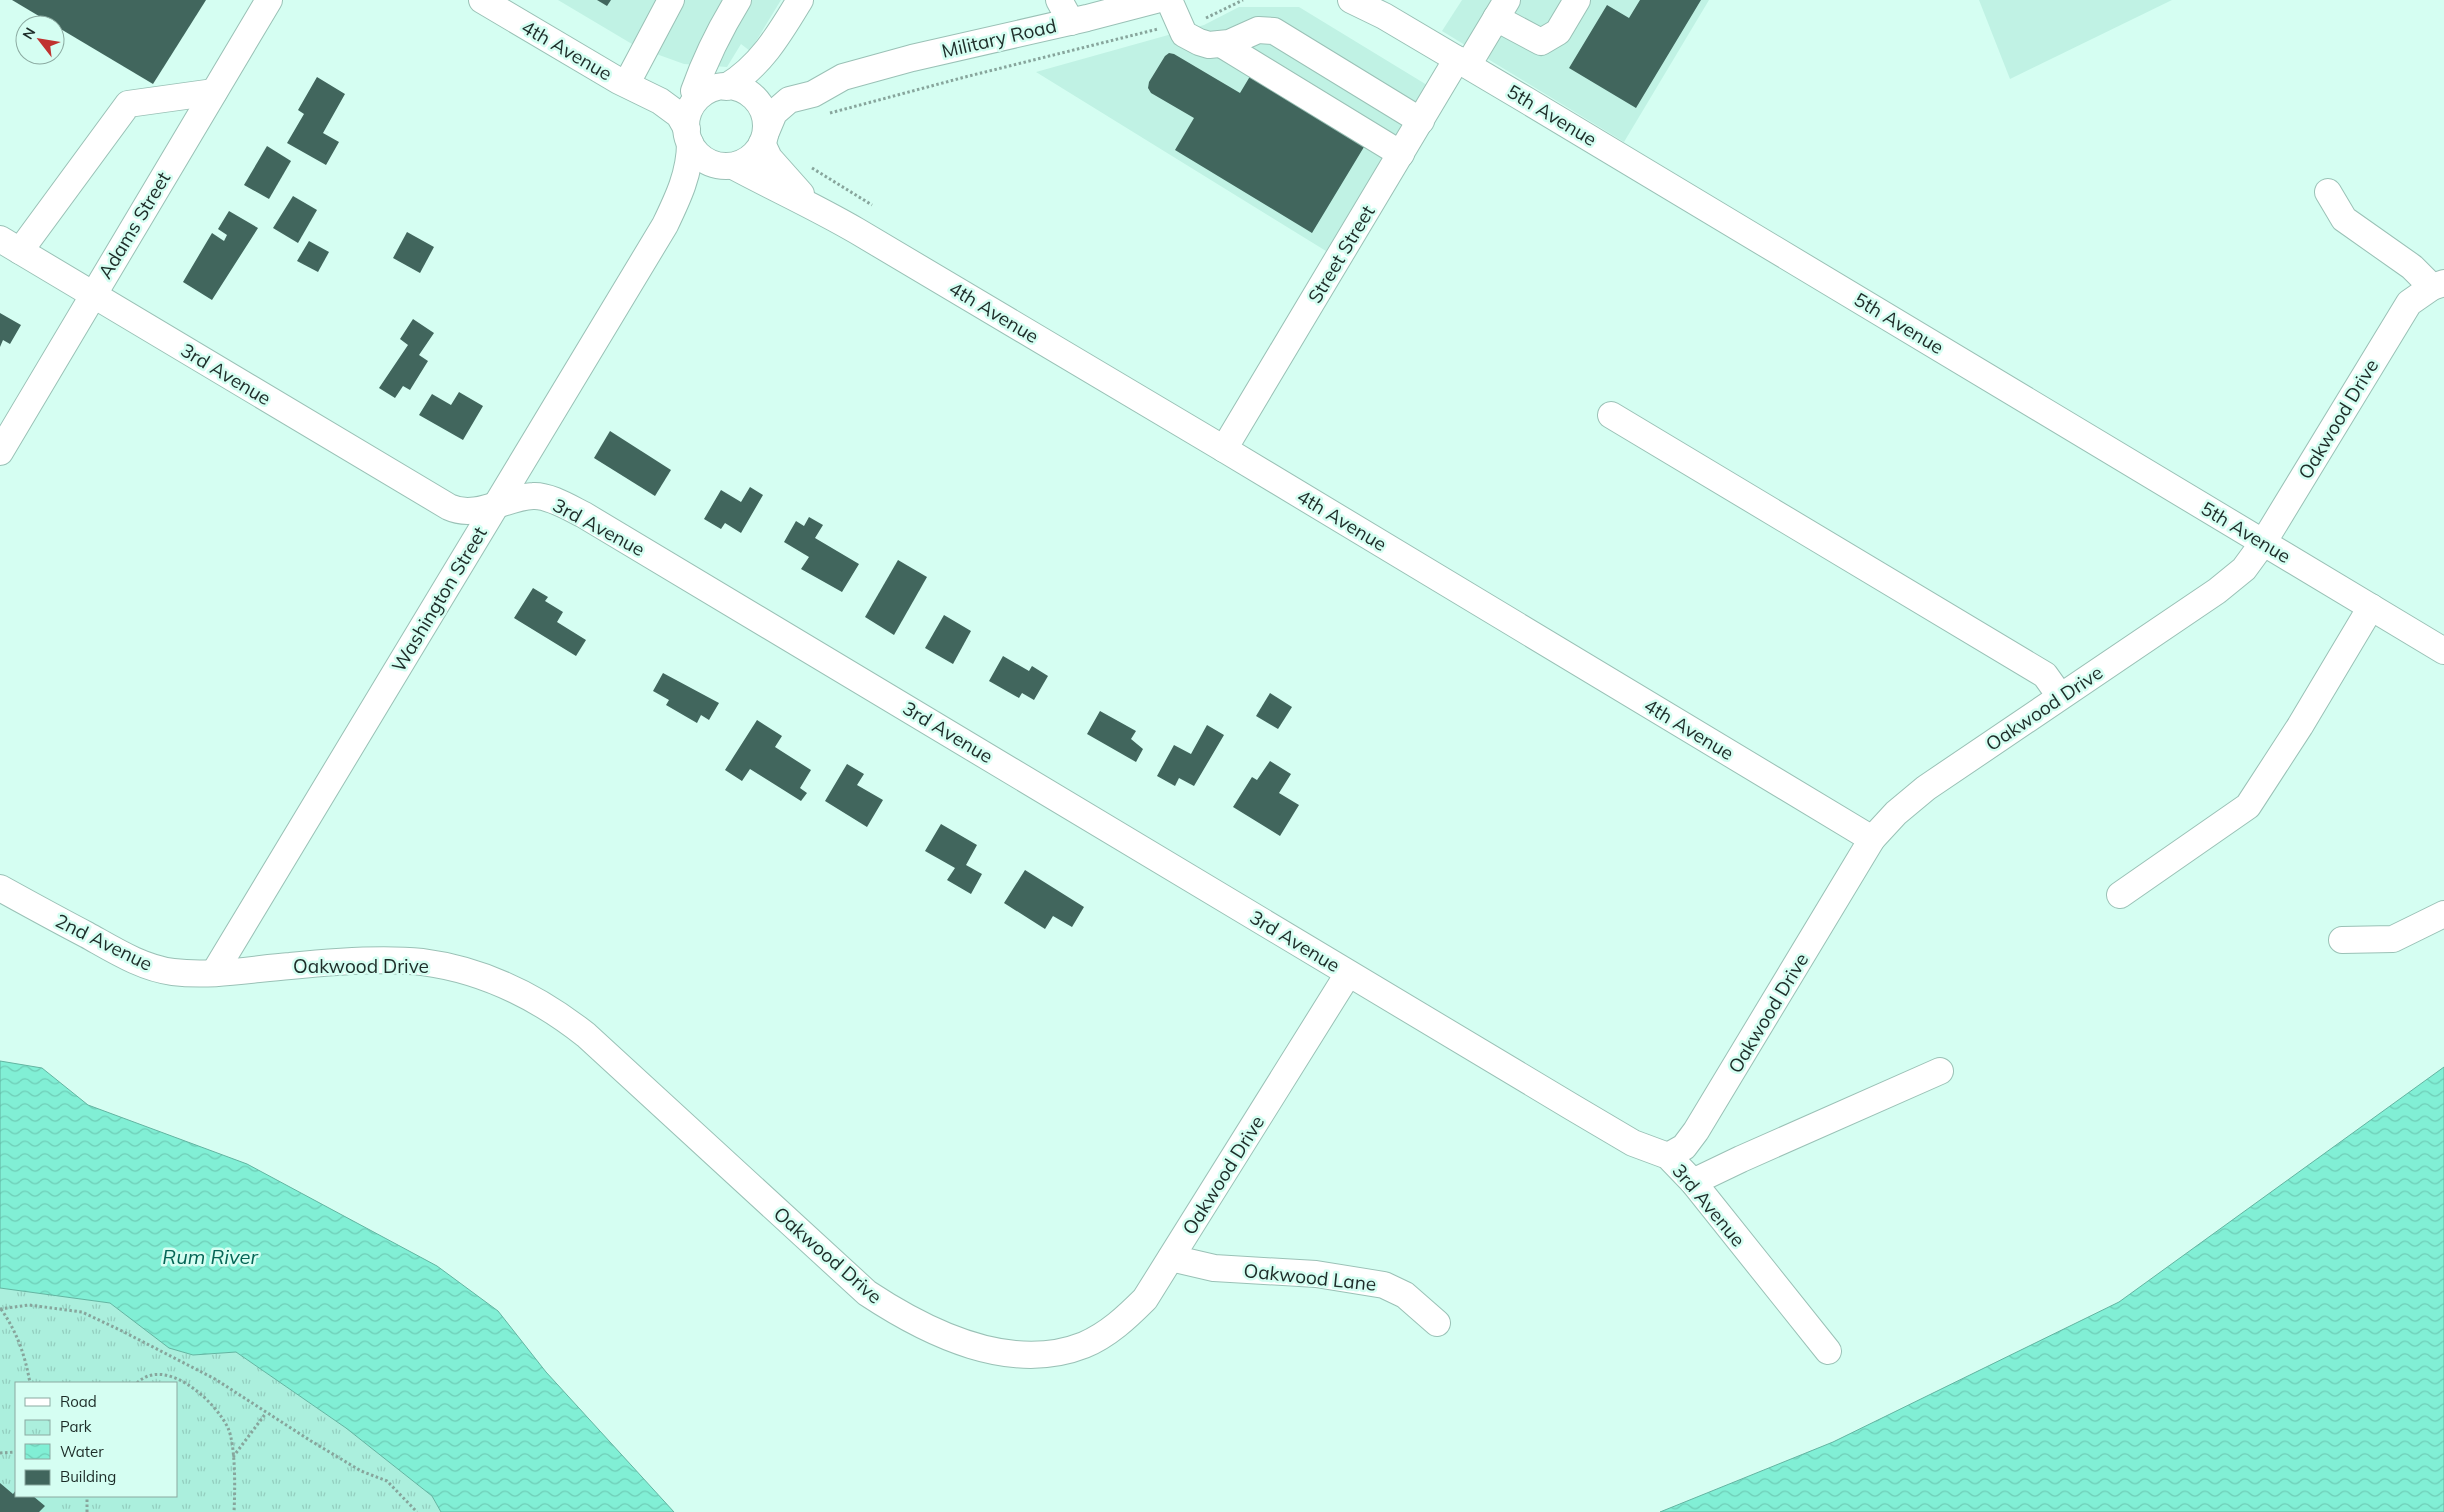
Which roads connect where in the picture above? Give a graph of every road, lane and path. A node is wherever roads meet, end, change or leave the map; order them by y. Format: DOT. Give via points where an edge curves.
graph roads {
  1 [pos="269,0"];
  2 [pos="482,0"];
  3 [pos="671,0"];
  4 [pos="738,0"];
  5 [pos="800,0"];
  6 [pos="1156,0"];
  7 [pos="1243,0"];
  8 [pos="1351,0"];
  9 [pos="1577,0"];
  10 [pos="1502,9"];
  11 [pos="1065,11"];
  12 [pos="1174,12"];
  13 [pos="1221,44"];
  14 [pos="1462,62"];
  15 [pos="843,77"];
  16 [pos="627,84"];
  17 [pos="720,90"];
  18 [pos="214,92"];
  19 [pos="823,116"];
  20 [pos="1421,121"];
  21 [pos="688,136"];
  22 [pos="764,138"];
  23 [pos="1401,154"];
  24 [pos="806,165"];
  25 [pos="729,166"];
  26 [pos="2328,192"];
  27 [pos="811,203"];
  28 [pos="872,205"];
  29 [pos="665,225"];
  30 [pos="10,245"];
  31 [pos="2438,285"];
  32 [pos="92,294"];
  33 [pos="1611,415"];
  34 [pos="1224,449"];
  35 [pos="0,452"];
  36 [pos="495,506"];
  37 [pos="2263,543"];
  38 [pos="2371,607"];
  39 [pos="2444,651"];
  40 [pos="2060,696"];
  41 [pos="1872,839"];
  42 [pos="0,889"];
  43 [pos="2120,895"];
  44 [pos="2444,914"];
  45 [pos="2342,940"];
  46 [pos="214,973"];
  47 [pos="1348,974"];
  48 [pos="1940,1071"];
  49 [pos="1668,1156"];
  50 [pos="1693,1182"];
  51 [pos="1171,1258"];
  52 [pos="0,1310"];
  53 [pos="1436,1323"];
  54 [pos="1828,1351"];
  55 [pos="30,1382"];
  56 [pos="139,1382"];
  57 [pos="266,1413"];
  58 [pos="15,1452"];
  59 [pos="0,1453"];
  60 [pos="233,1457"];
  61 [pos="87,1497"];
  62 [pos="87,1512"];
  63 [pos="234,1512"];
  64 [pos="417,1512"];
  1 -- 18 [label="street, Adams Street"];
  2 -- 16 [label="street, 4th Avenue"];
  3 -- 16 [label="street"];
  4 -- 17 [label="street" via="716,35 700,70"];
  5 -- 17 [label="street" via="773,44 742,77"];
  6 -- 11 [label="street, Military Road"];
  7 -- 12 [label="path" via="1203,19"];
  8 -- 14 [label="street, 5th Avenue"];
  9 -- 10 [label="street" via="1558,32 1541,42"];
  10 -- 14 [label="street, Street Street"];
  11 -- 15 [label="street, Military Road"];
  12 -- 13 [label="street" via="1184,34 1209,45"];
  12 -- 19 [label="path" via="965,77"];
  13 -- 20 [label="street" via="1258,30 1274,31"];
  13 -- 23 [label="street"];
  14 -- 20 [label="street, Street Street"];
  14 -- 37 [label="street, 5th Avenue"];
  15 -- 17 [label="street, Military Road" via="825,73 774,89"];
  15 -- 22 [label="street, Military Road" via="813,94 789,100 774,113"];
  16 -- 17 [label="street, 4th Avenue"];
  16 -- 21 [label="street, 4th Avenue" via="678,115"];
  17 -- 21 [label="street" via="697,99 690,110"];
  17 -- 22 [label="street" via="756,100 763,111"];
  18 -- 30 [label="street" via="128,104"];
  18 -- 32 [label="street, Adams Street"];
  20 -- 23 [label="street, Street Street"];
  21 -- 25 [label="street" via="700,158 712,164"];
  21 -- 29 [label="street, Washington Street" via="690,160"];
  22 -- 25 [label="street" via="750,159"];
  22 -- 27 [label="street, 4th Avenue" via="769,158"];
  23 -- 34 [label="street, Street Street"];
  24 -- 28 [label="path"];
  25 -- 27 [label="street, 4th Avenue"];
  25 -- 29 [label="street, Washington Street" via="714,171 704,180"];
  26 -- 31 [label="street" via="2344,219"];
  27 -- 34 [label="street, 4th Avenue"];
  29 -- 36 [label="street, Washington Street"];
  30 -- 32 [label="street, 3rd Avenue"];
  31 -- 37 [label="street, Oakwood Drive" via="2416,296 2403,312"];
  32 -- 35 [label="street, Adams Street"];
  32 -- 36 [label="street, 3rd Avenue" via="449,507 458,511"];
  33 -- 40 [label="street" via="2045,675"];
  34 -- 41 [label="street, 4th Avenue"];
  36 -- 46 [label="street, Washington Street"];
  36 -- 47 [label="street, 3rd Avenue" via="534,495 584,514"];
  37 -- 38 [label="street, 5th Avenue"];
  37 -- 40 [label="street, Oakwood Drive" via="2244,569 2217,591"];
  38 -- 39 [label="street, 5th Avenue"];
  38 -- 43 [label="street" via="2248,806"];
  40 -- 41 [label="street, Oakwood Drive" via="1926,788"];
  41 -- 49 [label="street, Oakwood Drive" via="1696,1131 1684,1147"];
  42 -- 46 [label="street, 2nd Avenue" via="151,967 174,972"];
  44 -- 45 [label="street" via="2393,939"];
  46 -- 51 [label="street, Oakwood Drive" via="292,965 422,962 463,970 513,988 555,1010 586,1035 867,1293 904,1316 981,1348 1007,1354 1040,1355 1086,1344 1127,1317 1145,1299"];
  47 -- 49 [label="street, 3rd Avenue" via="1633,1143"];
  47 -- 51 [label="street, Oakwood Drive"];
  48 -- 50 [label="street"];
  49 -- 50 [label="street, 3rd Avenue"];
  50 -- 54 [label="street, 3rd Avenue"];
  51 -- 53 [label="street, Oakwood Lane" via="1214,1268 1316,1274 1384,1285 1405,1295"];
  52 -- 55 [label="path" via="15,1330"];
  52 -- 57 [label="path" via="29,1305 82,1312 216,1379"];
  56 -- 60 [label="path" via="159,1374 185,1381 212,1406 228,1429"];
  57 -- 60 [label="path"];
  57 -- 64 [label="path" via="361,1471 387,1481"];
  58 -- 59 [label="path"];
  60 -- 63 [label="path"];
  61 -- 62 [label="path"];
}
